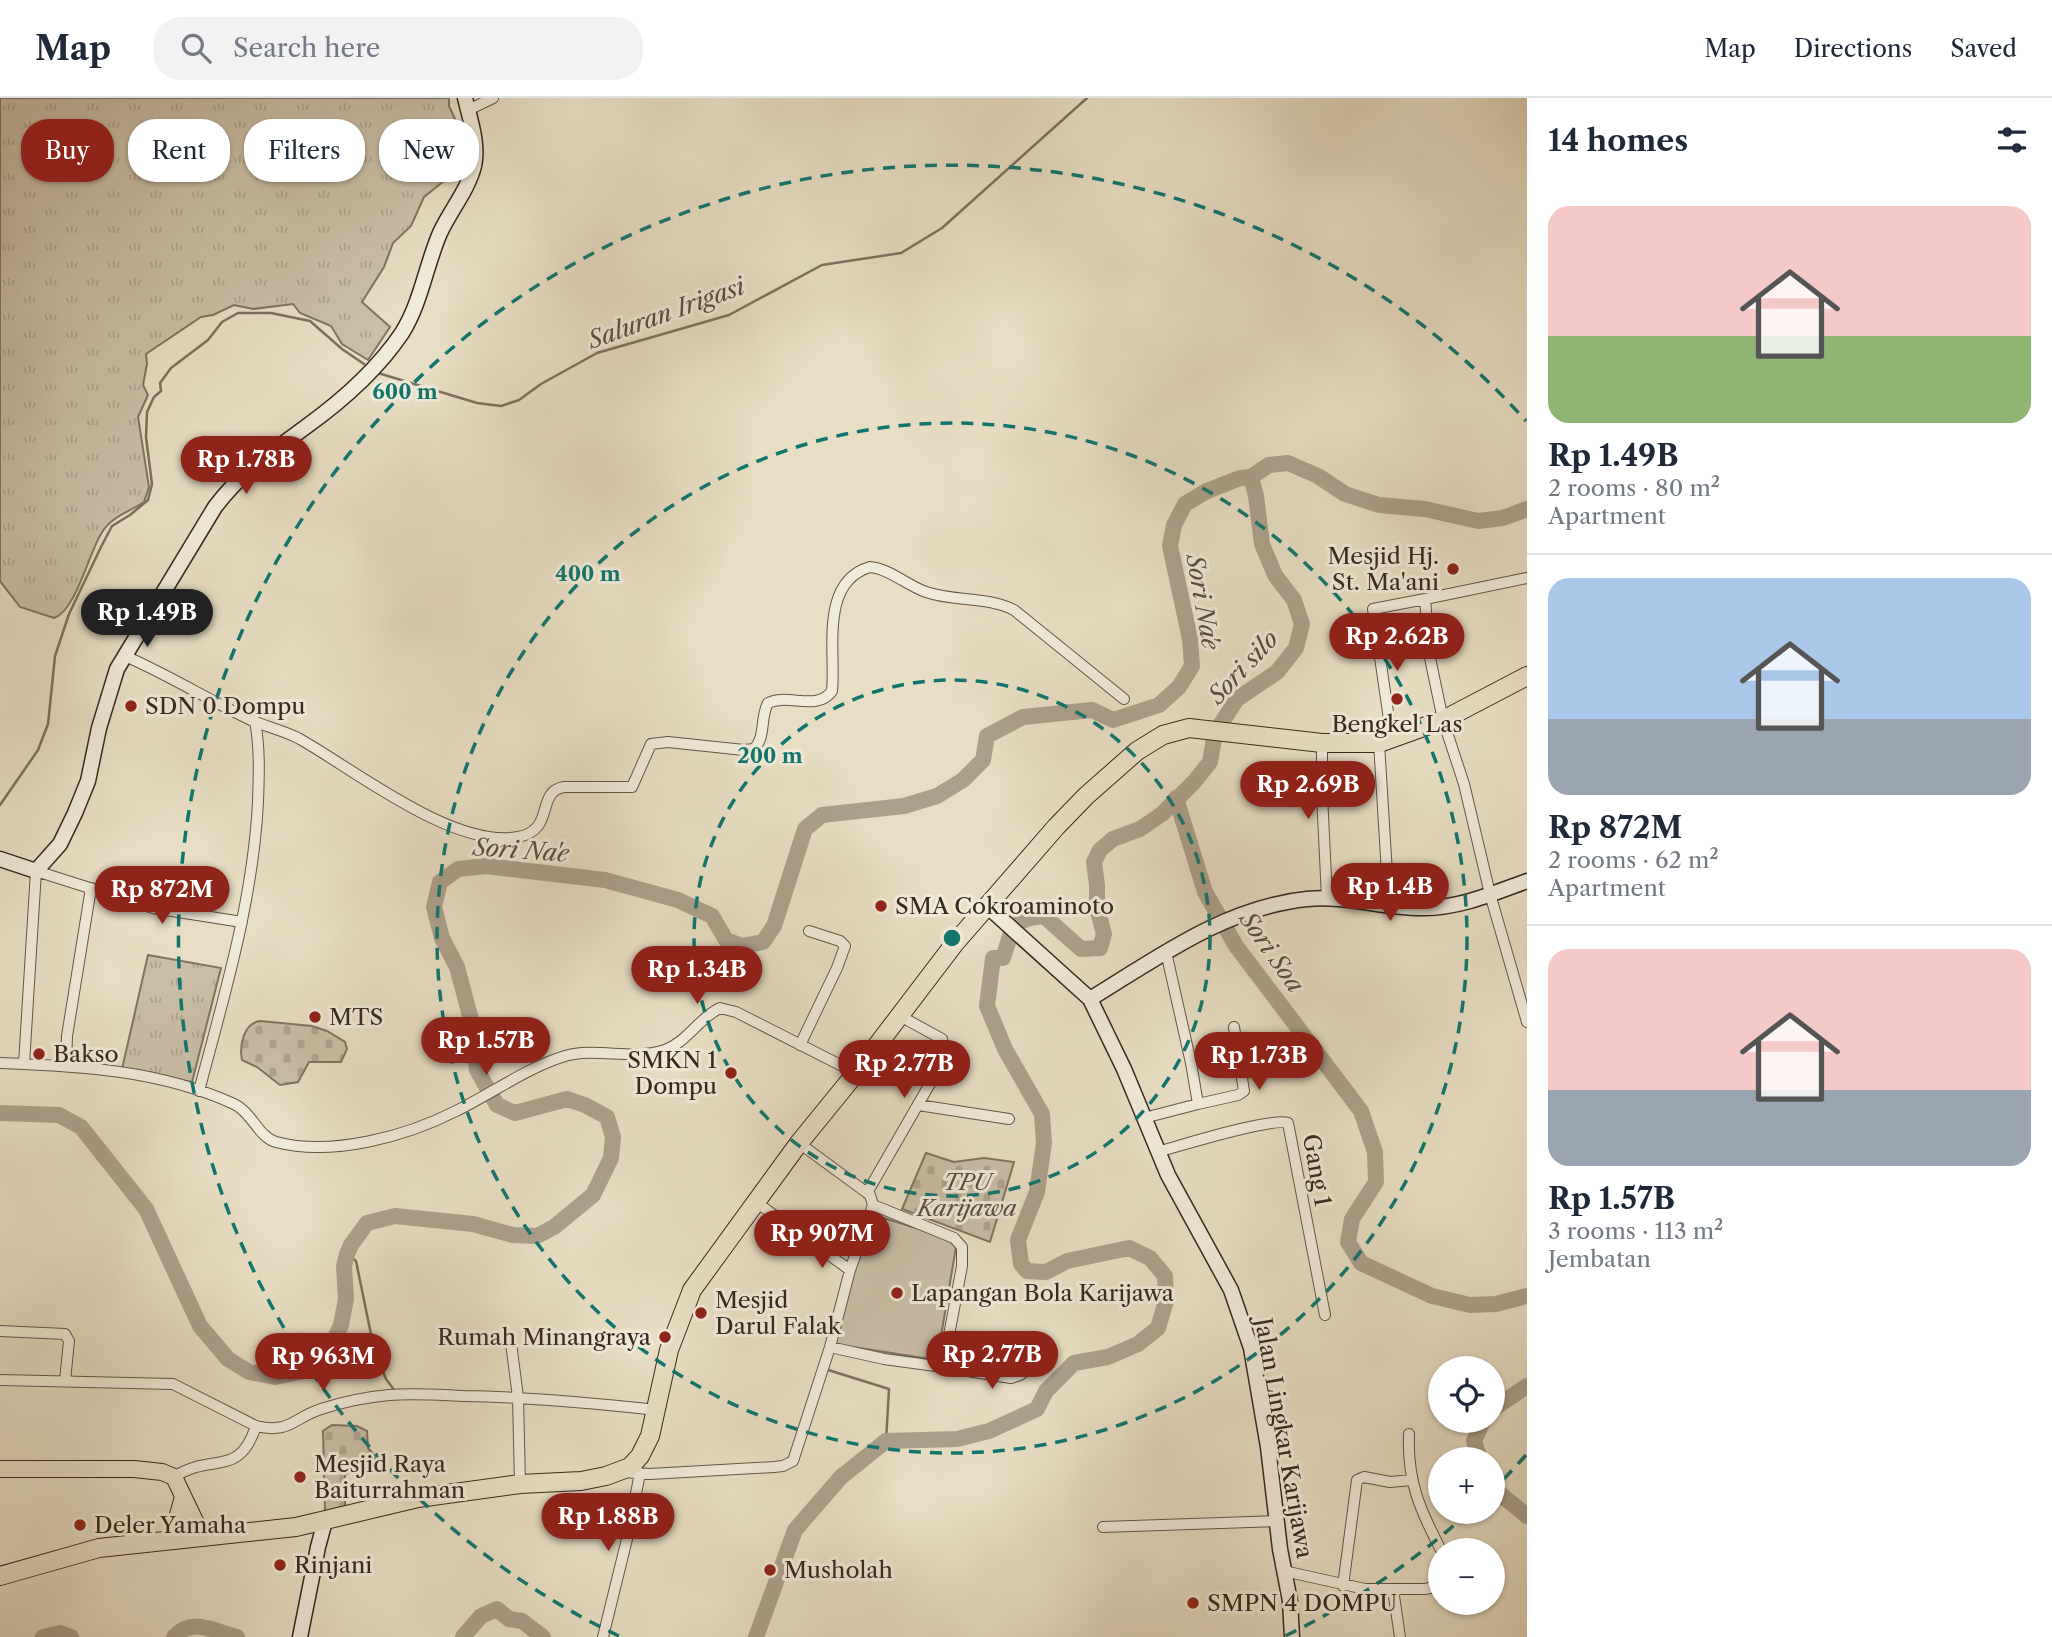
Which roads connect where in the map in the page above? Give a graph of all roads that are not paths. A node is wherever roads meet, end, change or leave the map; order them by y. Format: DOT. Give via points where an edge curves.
graph roads {
  1 [pos="493,98"];
  2 [pos="466,104"];
  3 [pos="1527,578"];
  4 [pos="1425,599"];
  5 [pos="125,656"];
  6 [pos="1527,676"];
  7 [pos="1124,699"];
  8 [pos="1443,720"];
  9 [pos="255,721"];
  10 [pos="1386,741"];
  11 [pos="1322,743"];
  12 [pos="0,859"];
  13 [pos="36,871"];
  14 [pos="1527,881"];
  15 [pos="91,888"];
  16 [pos="1490,894"];
  17 [pos="1327,898"];
  18 [pos="987,906"];
  19 [pos="1389,906"];
  20 [pos="242,922"];
  21 [pos="810,931"];
  22 [pos="1166,952"];
  23 [pos="1527,976"];
  24 [pos="1516,979"];
  25 [pos="1090,999"];
  26 [pos="900,1016"];
  27 [pos="1527,1022"];
  28 [pos="1234,1027"];
  29 [pos="800,1045"];
  30 [pos="0,1063"];
  31 [pos="24,1064"];
  32 [pos="66,1065"];
  33 [pos="856,1073"];
  34 [pos="199,1091"];
  35 [pos="1198,1104"];
  36 [pos="918,1105"];
  37 [pos="1144,1118"];
  38 [pos="1009,1119"];
  39 [pos="799,1143"];
  40 [pos="1157,1152"];
  41 [pos="867,1193"];
  42 [pos="756,1202"];
  43 [pos="873,1205"];
  44 [pos="850,1270"];
  45 [pos="1325,1315"];
  46 [pos="0,1331"];
  47 [pos="511,1343"];
  48 [pos="830,1347"];
  49 [pos="1031,1366"];
  50 [pos="943,1367"];
  51 [pos="0,1380"];
  52 [pos="65,1381"];
  53 [pos="518,1397"];
  54 [pos="657,1410"];
  55 [pos="256,1426"];
  56 [pos="1409,1434"];
  57 [pos="643,1467"];
  58 [pos="0,1469"];
  59 [pos="174,1477"];
  60 [pos="1412,1480"];
  61 [pos="520,1484"];
  62 [pos="183,1497"];
  63 [pos="325,1521"];
  64 [pos="1276,1521"];
  65 [pos="296,1527"];
  66 [pos="1103,1527"];
  67 [pos="207,1536"];
  68 [pos="1435,1538"];
  69 [pos="170,1539"];
  70 [pos="318,1547"];
  71 [pos="1284,1572"];
  72 [pos="0,1576"];
  73 [pos="1343,1586"];
  74 [pos="1428,1587"];
  75 [pos="1393,1589"];
  76 [pos="301,1634"];
  77 [pos="603,1637"];
  78 [pos="1292,1637"];
  79 [pos="1400,1637"];
  1 -- 2 [label="street"];
  2 -- 5 [label="main road" via="474,140 473,169 446,218 402,332 369,374 230,488"];
  3 -- 4 [label="street"];
  4 -- 8 [label="street" via="1430,658"];
  4 -- 10 [label="street" via="1373,609"];
  5 -- 9 [label="street"];
  5 -- 13 [label="main road" via="99,728 88,782 60,844"];
  6 -- 8 [label="highway"];
  7 -- 9 [label="street" via="1014,610 992,601 929,593 870,567 853,578 836,604 832,691 825,699 768,702 754,749 651,744 632,787 555,789 538,827 519,837 499,839 458,829 352,773 298,738"];
  8 -- 10 [label="highway"];
  8 -- 16 [label="street" via="1464,784"];
  9 -- 20 [label="street" via="259,755 256,831"];
  10 -- 11 [label="highway"];
  10 -- 19 [label="street"];
  11 -- 17 [label="street"];
  11 -- 18 [label="highway" via="1189,728 1148,743 1079,803"];
  12 -- 13 [label="main road"];
  13 -- 15 [label="street"];
  13 -- 31 [label="street"];
  14 -- 16 [label="main road"];
  15 -- 20 [label="street" via="153,908"];
  15 -- 32 [label="street"];
  16 -- 19 [label="main road" via="1446,907"];
  16 -- 24 [label="street"];
  17 -- 19 [label="main road"];
  17 -- 22 [label="main road" via="1295,901 1240,916"];
  18 -- 25 [label="main road, Jalan Lingkar Karijawa"];
  18 -- 26 [label="highway"];
  20 -- 34 [label="street"];
  21 -- 29 [label="street" via="845,946"];
  22 -- 25 [label="main road"];
  22 -- 35 [label="street"];
  23 -- 24 [label="street"];
  24 -- 27 [label="street"];
  25 -- 37 [label="main road, Jalan Lingkar Karijawa"];
  26 -- 33 [label="highway"];
  26 -- 36 [label="street" via="946,1045"];
  28 -- 35 [label="street" via="1244,1091"];
  29 -- 33 [label="street"];
  29 -- 34 [label="street" via="720,1008 668,1049 574,1054 532,1069 455,1112 352,1145 275,1142 241,1108"];
  30 -- 31 [label="street"];
  31 -- 32 [label="street"];
  32 -- 34 [label="street" via="119,1070"];
  33 -- 39 [label="highway"];
  35 -- 37 [label="street"];
  36 -- 38 [label="street"];
  36 -- 41 [label="street"];
  37 -- 40 [label="main road, Jalan Lingkar Karijawa"];
  39 -- 41 [label="street"];
  39 -- 42 [label="highway"];
  40 -- 45 [label="street, Gang 1" via="1258,1126 1288,1123"];
  40 -- 64 [label="main road, Jalan Lingkar Karijawa" via="1223,1270 1242,1318 1268,1447"];
  41 -- 43 [label="street"];
  42 -- 44 [label="street"];
  42 -- 54 [label="highway" via="692,1290 668,1350"];
  43 -- 44 [label="street"];
  43 -- 50 [label="street" via="954,1238 962,1247"];
  44 -- 48 [label="street"];
  46 -- 52 [label="street" via="65,1334 69,1341"];
  47 -- 53 [label="street"];
  48 -- 50 [label="street"];
  48 -- 57 [label="street" via="790,1463 774,1467"];
  49 -- 50 [label="street" via="1011,1378"];
  51 -- 52 [label="street"];
  52 -- 55 [label="street" via="173,1384"];
  53 -- 54 [label="street"];
  53 -- 55 [label="street" via="389,1395 319,1410 277,1429"];
  53 -- 61 [label="street"];
  54 -- 57 [label="highway"];
  55 -- 59 [label="street" via="250,1444 239,1456 193,1467"];
  56 -- 60 [label="street"];
  57 -- 61 [label="highway" via="634,1463 581,1481"];
  57 -- 77 [label="street"];
  58 -- 59 [label="main road" via="142,1469"];
  59 -- 62 [label="main road"];
  60 -- 68 [label="street"];
  60 -- 73 [label="street" via="1357,1480"];
  61 -- 63 [label="highway" via="418,1499"];
  62 -- 67 [label="main road"];
  62 -- 69 [label="main road"];
  63 -- 65 [label="highway"];
  63 -- 70 [label="main road"];
  64 -- 66 [label="street"];
  64 -- 71 [label="main road, Jalan Lingkar Karijawa"];
  65 -- 67 [label="highway"];
  65 -- 70 [label="main road"];
  67 -- 69 [label="highway"];
  69 -- 72 [label="highway" via="99,1548"];
  70 -- 76 [label="main road"];
  71 -- 73 [label="street"];
  71 -- 78 [label="main road, Jalan Lingkar Karijawa"];
  73 -- 75 [label="street"];
  74 -- 75 [label="street"];
  75 -- 79 [label="street"];
}
